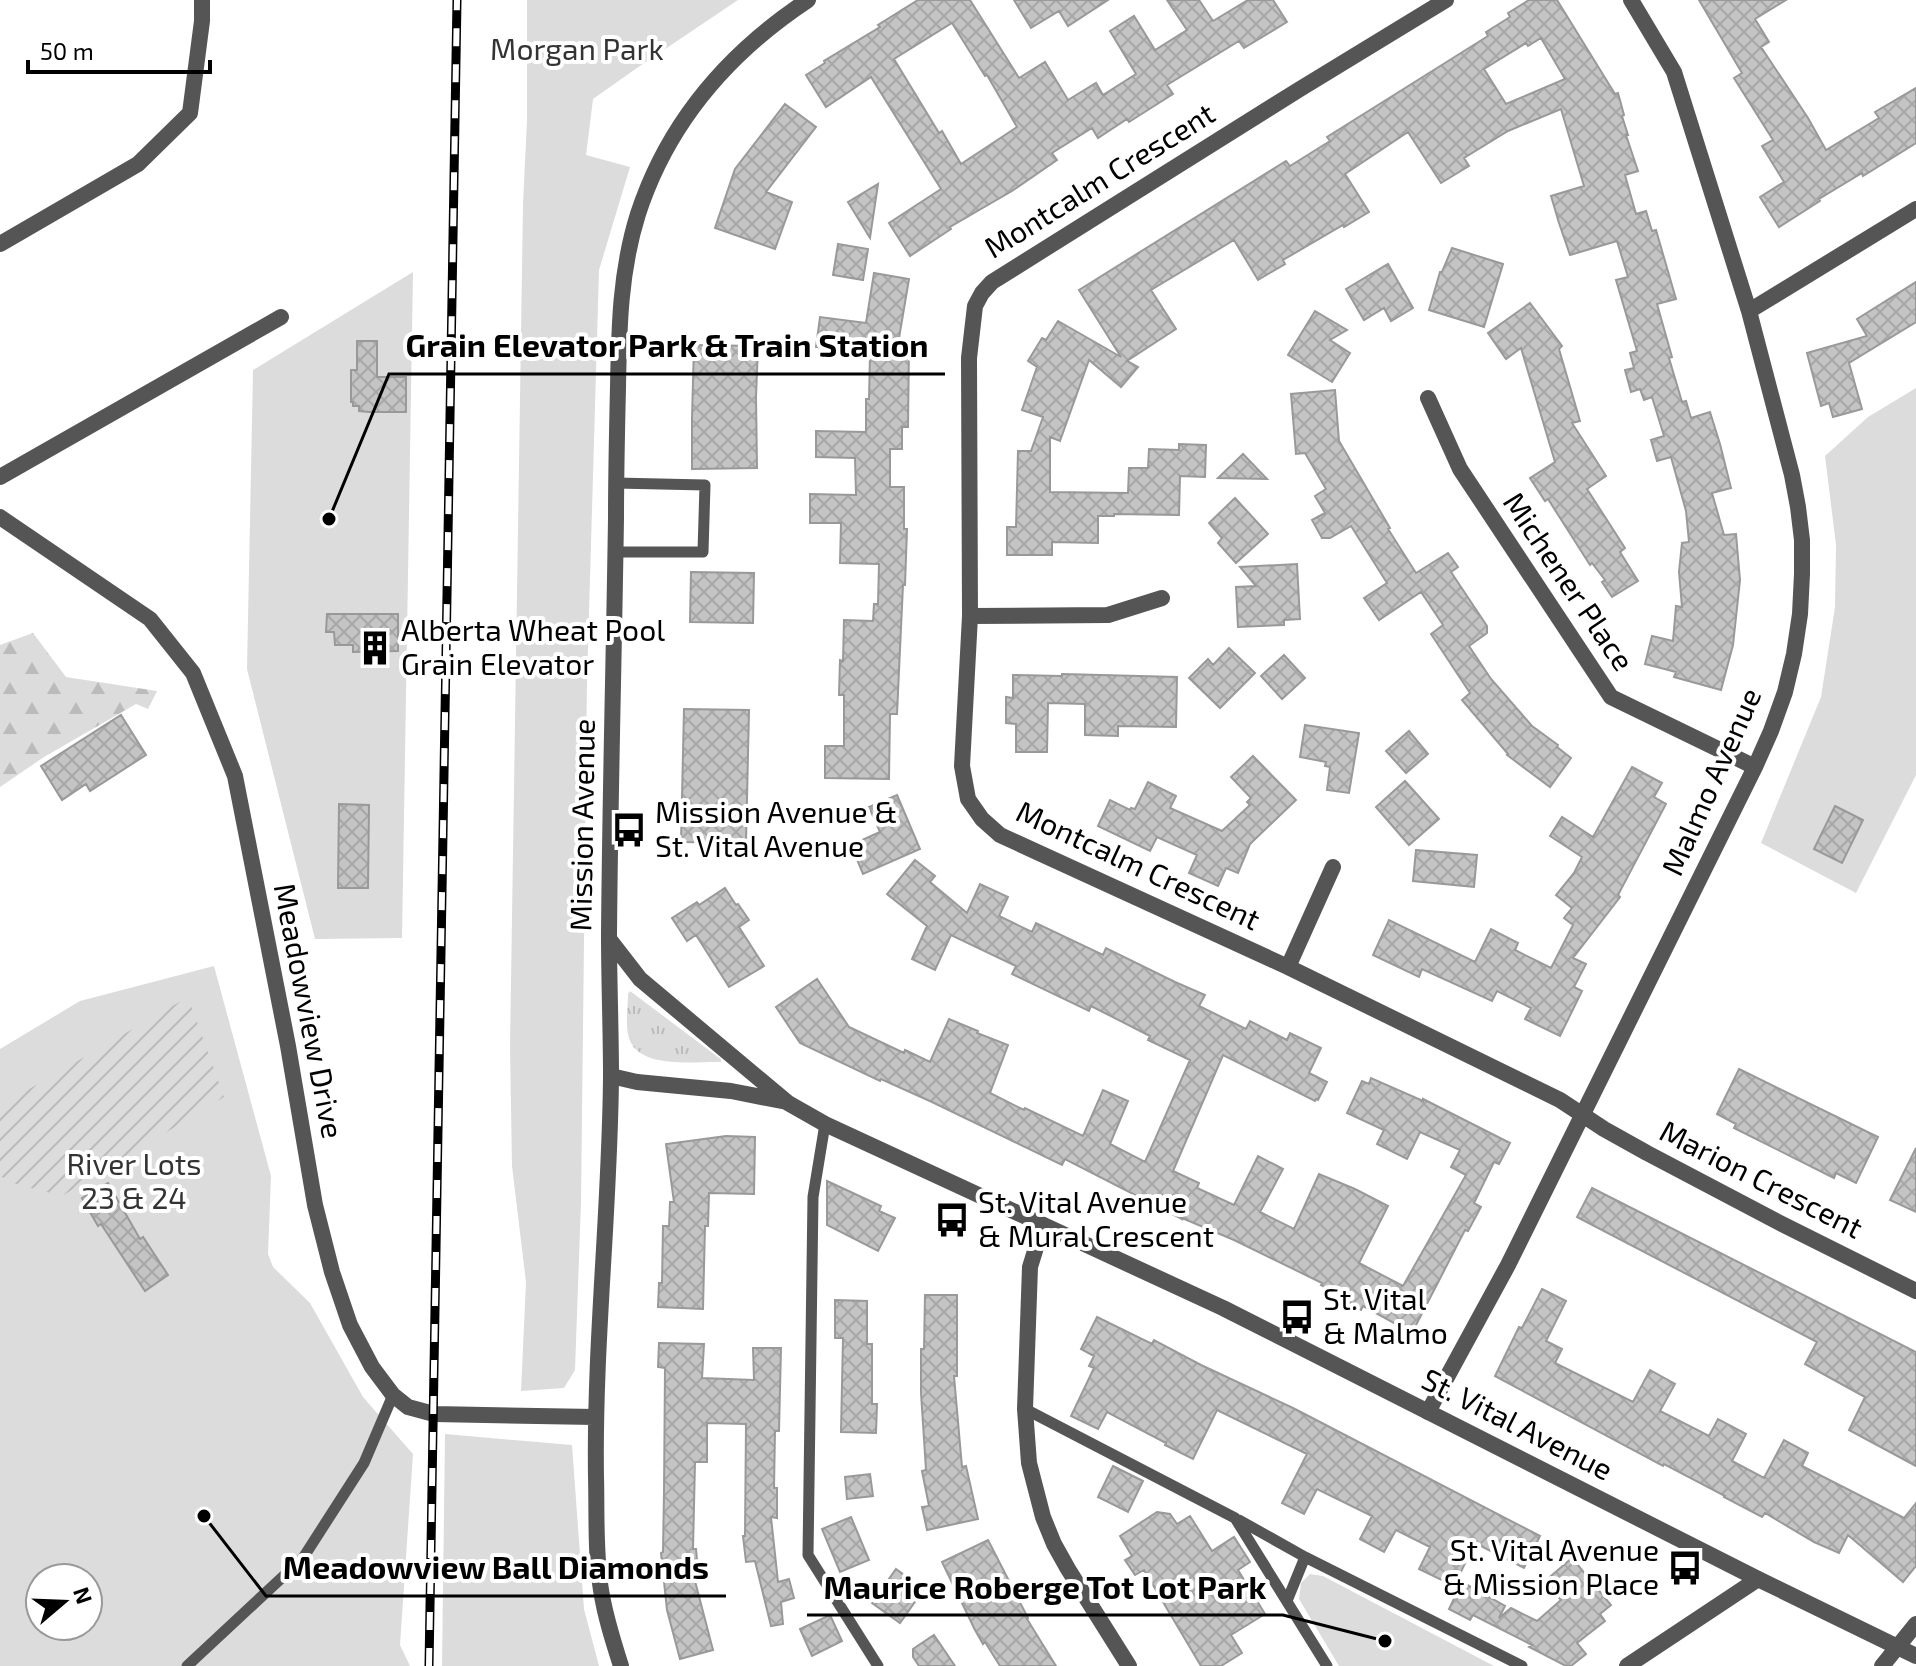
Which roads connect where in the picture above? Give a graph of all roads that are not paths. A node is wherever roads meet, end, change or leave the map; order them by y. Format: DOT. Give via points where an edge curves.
graph roads {
  1 [pos="202,0"];
  2 [pos="808,0"];
  3 [pos="1446,0"];
  4 [pos="1631,0"];
  5 [pos="1916,209"];
  6 [pos="0,244"];
  7 [pos="1749,311"];
  8 [pos="281,317"];
  9 [pos="1428,398"];
  10 [pos="0,477"];
  11 [pos="616,483"];
  12 [pos="0,517"];
  13 [pos="615,552"];
  14 [pos="1162,598"];
  15 [pos="970,616"];
  16 [pos="1755,767"];
  17 [pos="1333,867"];
  18 [pos="609,939"];
  19 [pos="1288,967"];
  20 [pos="611,1076"];
  21 [pos="788,1103"];
  22 [pos="1583,1115"];
  23 [pos="825,1124"];
  24 [pos="1043,1225"];
  25 [pos="1916,1291"];
  26 [pos="393,1395"];
  27 [pos="1025,1409"];
  28 [pos="1428,1412"];
  29 [pos="595,1417"];
  30 [pos="1235,1518"];
  31 [pos="1305,1557"];
  32 [pos="1758,1579"];
  33 [pos="1287,1601"];
  34 [pos="1916,1624"];
  35 [pos="1898,1647"];
  36 [pos="1916,1656"];
  37 [pos="187,1666"];
  38 [pos="621,1666"];
  39 [pos="878,1666"];
  40 [pos="1129,1666"];
  41 [pos="1327,1666"];
  42 [pos="1522,1666"];
  43 [pos="1627,1666"];
  44 [pos="1882,1666"];
  1 -- 6 [label="street" via="190,113 138,164"];
  2 -- 11 [label="street, Mission Avenue" via="726,66 683,121 650,182 635,225 619,315"];
  3 -- 15 [label="street, Montcalm Crescent" via="982,293 975,306 969,358"];
  4 -- 7 [label="street, Malmo Avenue" via="1674,72"];
  5 -- 7 [label="street"];
  7 -- 16 [label="street, Malmo Avenue" via="1792,475 1802,540 1794,654"];
  8 -- 10 [label="street"];
  9 -- 16 [label="street, Michener Place" via="1460,469 1611,697"];
  11 -- 13 [label="street, Mission Avenue"];
  11 -- 13 [label="lane" via="705,485 703,552"];
  12 -- 26 [label="street, Meadowview Drive" via="150,619 193,673 235,776 332,1272 350,1325"];
  13 -- 18 [label="street, Mission Avenue"];
  14 -- 15 [label="street" via="1108,615"];
  15 -- 19 [label="street, Montcalm Crescent" via="962,766 968,799 982,819 1000,835"];
  16 -- 22 [label="street, Malmo Avenue"];
  17 -- 19 [label="street"];
  18 -- 20 [label="street, Mission Avenue"];
  18 -- 21 [label="street, St. Vital Avenue" via="640,979"];
  19 -- 22 [label="street, Montcalm Crescent"];
  20 -- 21 [label="street, St. Vital Avenue"];
  20 -- 29 [label="street, Mission Avenue"];
  21 -- 23 [label="street, St. Vital Avenue"];
  22 -- 25 [label="street, Marion Crescent"];
  22 -- 28 [label="street, Malmo Avenue"];
  23 -- 24 [label="street, St. Vital Avenue"];
  23 -- 39 [label="lane" via="813,1197 808,1555"];
  24 -- 27 [label="street" via="1030,1267"];
  24 -- 28 [label="street, St. Vital Avenue"];
  26 -- 29 [label="street, Meadowview Drive" via="408,1407 434,1414"];
  26 -- 37 [label="lane" via="364,1463 303,1558"];
  27 -- 30 [label="lane"];
  27 -- 40 [label="street" via="1029,1463 1043,1517 1068,1569"];
  28 -- 32 [label="street, St. Vital Avenue"];
  29 -- 38 [label="street, Mission Avenue" via="601,1592"];
  30 -- 31 [label="lane"];
  30 -- 33 [label="lane"];
  31 -- 33 [label="lane"];
  31 -- 42 [label="lane"];
  32 -- 35 [label="street, St. Vital Avenue"];
  32 -- 43 [label="street"];
  33 -- 41 [label="lane"];
  34 -- 35 [label="street"];
  35 -- 36 [label="street, St. Vital Avenue"];
  35 -- 44 [label="street"];
}
